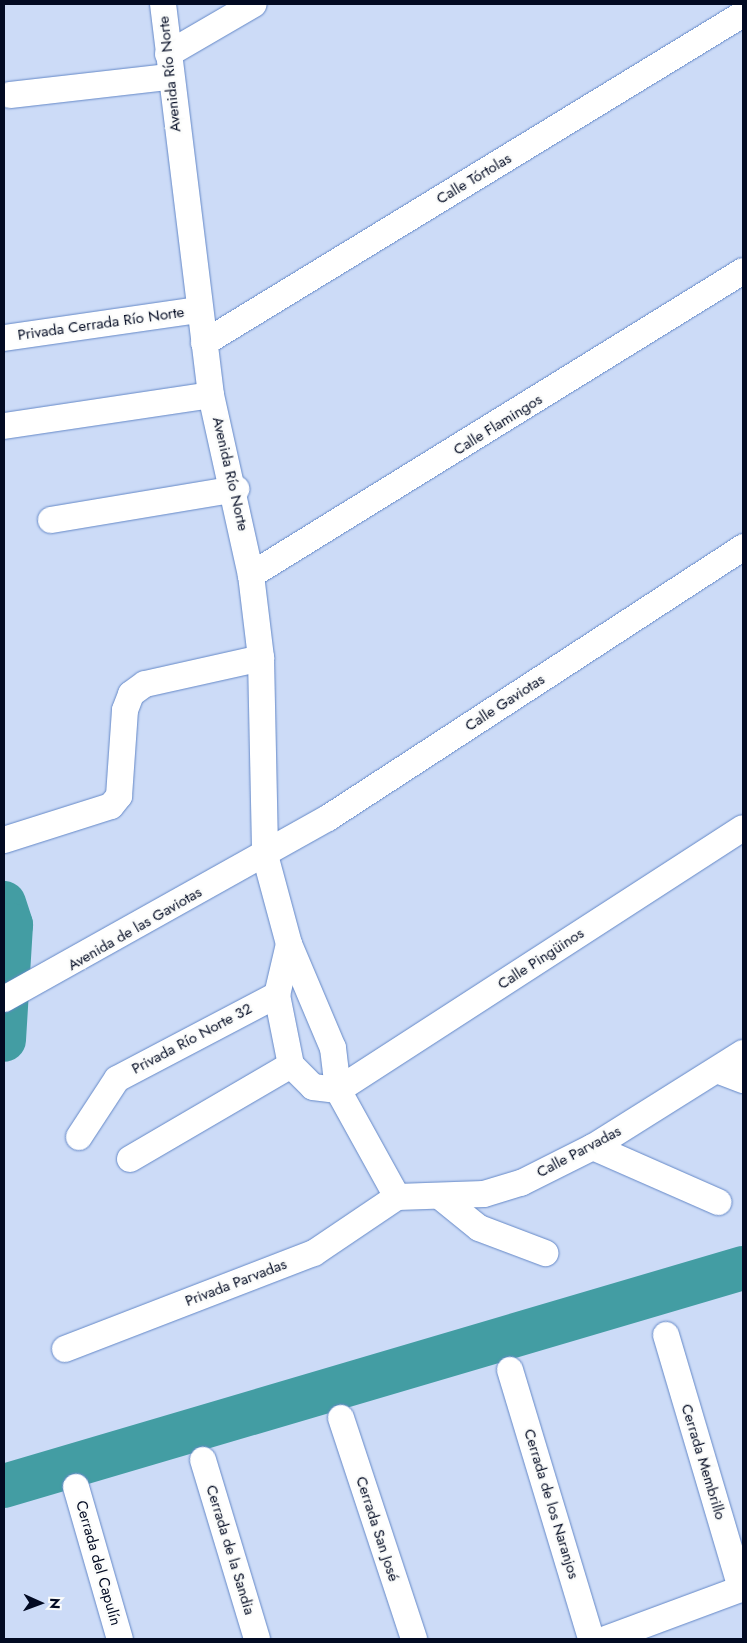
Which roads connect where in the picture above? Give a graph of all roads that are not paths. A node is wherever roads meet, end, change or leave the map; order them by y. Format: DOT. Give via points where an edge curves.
graph roads {
  1 [pos="164,4"];
  2 [pos="254,4"];
  3 [pos="743,14"];
  4 [pos="168,66"];
  5 [pos="10,95"];
  6 [pos="743,271"];
  7 [pos="199,310"];
  8 [pos="4,338"];
  9 [pos="204,343"];
  10 [pos="211,395"];
  11 [pos="4,426"];
  12 [pos="236,489"];
  13 [pos="51,520"];
  14 [pos="743,547"];
  15 [pos="252,575"];
  16 [pos="261,658"];
  17 [pos="743,828"];
  18 [pos="4,840"];
  19 [pos="265,854"];
  20 [pos="289,944"];
  21 [pos="277,995"];
  22 [pos="4,999"];
  23 [pos="743,1053"];
  24 [pos="291,1066"];
  25 [pos="717,1070"];
  26 [pos="743,1080"];
  27 [pos="338,1090"];
  28 [pos="79,1137"];
  29 [pos="593,1147"];
  30 [pos="130,1159"];
  31 [pos="397,1197"];
  32 [pos="443,1199"];
  33 [pos="718,1202"];
  34 [pos="545,1253"];
  35 [pos="666,1335"];
  36 [pos="65,1349"];
  37 [pos="510,1370"];
  38 [pos="341,1418"];
  39 [pos="203,1460"];
  40 [pos="76,1487"];
  41 [pos="742,1588"];
  42 [pos="120,1639"];
  43 [pos="257,1639"];
  44 [pos="414,1639"];
  45 [pos="591,1639"];
  46 [pos="606,1639"];
  1 -- 4 [label="street, Avenida Río Norte"];
  2 -- 4 [label="street"];
  3 -- 9 [label="street, Calle Tórtolas"];
  4 -- 5 [label="street"];
  4 -- 7 [label="street, Avenida Río Norte"];
  6 -- 15 [label="street, Calle Flamingos"];
  7 -- 8 [label="street, Privada Cerrada Río Norte"];
  7 -- 9 [label="street, Avenida Río Norte"];
  9 -- 10 [label="street, Avenida Río Norte"];
  10 -- 11 [label="street"];
  10 -- 12 [label="street, Avenida Río Norte"];
  12 -- 13 [label="street"];
  12 -- 15 [label="street, Avenida Río Norte"];
  14 -- 19 [label="street, Calle Gaviotas" via="328,818"];
  15 -- 16 [label="street, Avenida Río Norte"];
  16 -- 18 [label="street" via="145,684 131,694 125,710 118,796 111,806"];
  16 -- 19 [label="street, Avenida Río Norte"];
  17 -- 27 [label="street, Calle Pingüinos"];
  19 -- 20 [label="street, Avenida Río Norte"];
  19 -- 22 [label="street, Avenida de las Gaviotas" via="44,980"];
  20 -- 21 [label="street, Avenida Río Norte"];
  20 -- 27 [label="street, Avenida Río Norte" via="333,1048"];
  21 -- 24 [label="street, Avenida Río Norte"];
  21 -- 28 [label="street, Privada Río Norte 32" via="117,1080"];
  23 -- 25 [label="street, Calle Parvadas"];
  24 -- 27 [label="street" via="313,1087"];
  24 -- 30 [label="street"];
  25 -- 26 [label="street"];
  25 -- 29 [label="street, Calle Parvadas"];
  27 -- 31 [label="street, Avenida Río Norte"];
  29 -- 32 [label="street, Calle Parvadas" via="521,1182 484,1194"];
  29 -- 33 [label="street"];
  31 -- 32 [label="street, Calle Parvadas"];
  31 -- 36 [label="street, Privada Parvadas" via="314,1253"];
  32 -- 34 [label="street" via="479,1228"];
  35 -- 41 [label="street, Cerrada Membrillo"];
  37 -- 45 [label="street, Cerrada de los Naranjos"];
  38 -- 44 [label="street, Cerrada San José"];
  39 -- 43 [label="street, Cerrada de la Sandia"];
  40 -- 42 [label="street, Cerrada del Capulín"];
  41 -- 46 [label="street"];
}
